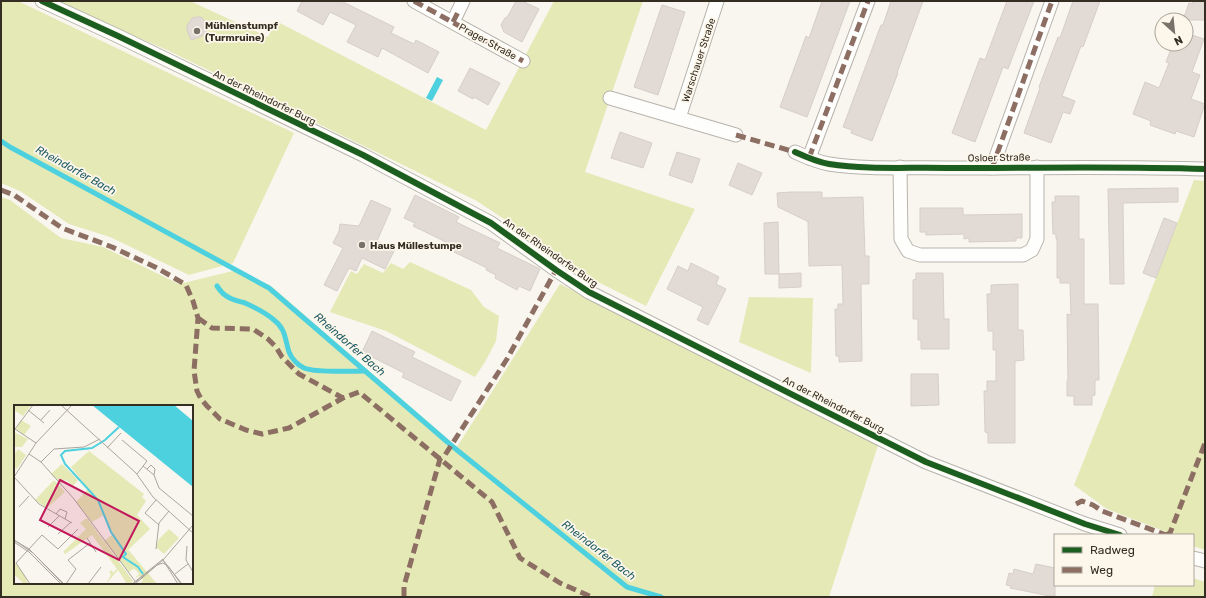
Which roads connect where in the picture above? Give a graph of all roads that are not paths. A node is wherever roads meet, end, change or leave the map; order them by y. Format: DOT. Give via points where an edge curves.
graph roads {
  1 [pos="42,1"];
  2 [pos="414,1"];
  3 [pos="463,1"];
  4 [pos="717,1"];
  5 [pos="868,1"];
  6 [pos="1052,1"];
  7 [pos="453,22"];
  8 [pos="523,61"];
  9 [pos="610,98"];
  10 [pos="679,118"];
  11 [pos="736,135"];
  12 [pos="795,152"];
  13 [pos="809,158"];
  14 [pos="900,167"];
  15 [pos="1037,167"];
  16 [pos="992,168"];
  17 [pos="1205,169"];
  18 [pos="1117,534"];
  19 [pos="1194,558"];
  20 [pos="1205,562"];
  1 -- 18 [label="street, An der Rheindorfer Burg" via="388,168 492,223 589,292 926,462"];
  2 -- 7 [label="street, Prager Straße"];
  3 -- 7 [label="street, Prager Straße"];
  4 -- 10 [label="street, Warschauer Straße"];
  5 -- 13 [label="street"];
  6 -- 16 [label="street, Osloer Straße"];
  7 -- 8 [label="street, Prager Straße"];
  9 -- 10 [label="street"];
  10 -- 11 [label="street"];
  12 -- 13 [label="street, Osloer Straße"];
  13 -- 14 [label="street, Osloer Straße" via="829,164"];
  14 -- 15 [label="street, Osloer Straße" via="901,239 908,251 920,255 1023,255 1032,250 1037,239"];
  14 -- 16 [label="street, Osloer Straße"];
  15 -- 16 [label="street, Osloer Straße"];
  15 -- 17 [label="street, Osloer Straße"];
  19 -- 20 [label="street"];
}
